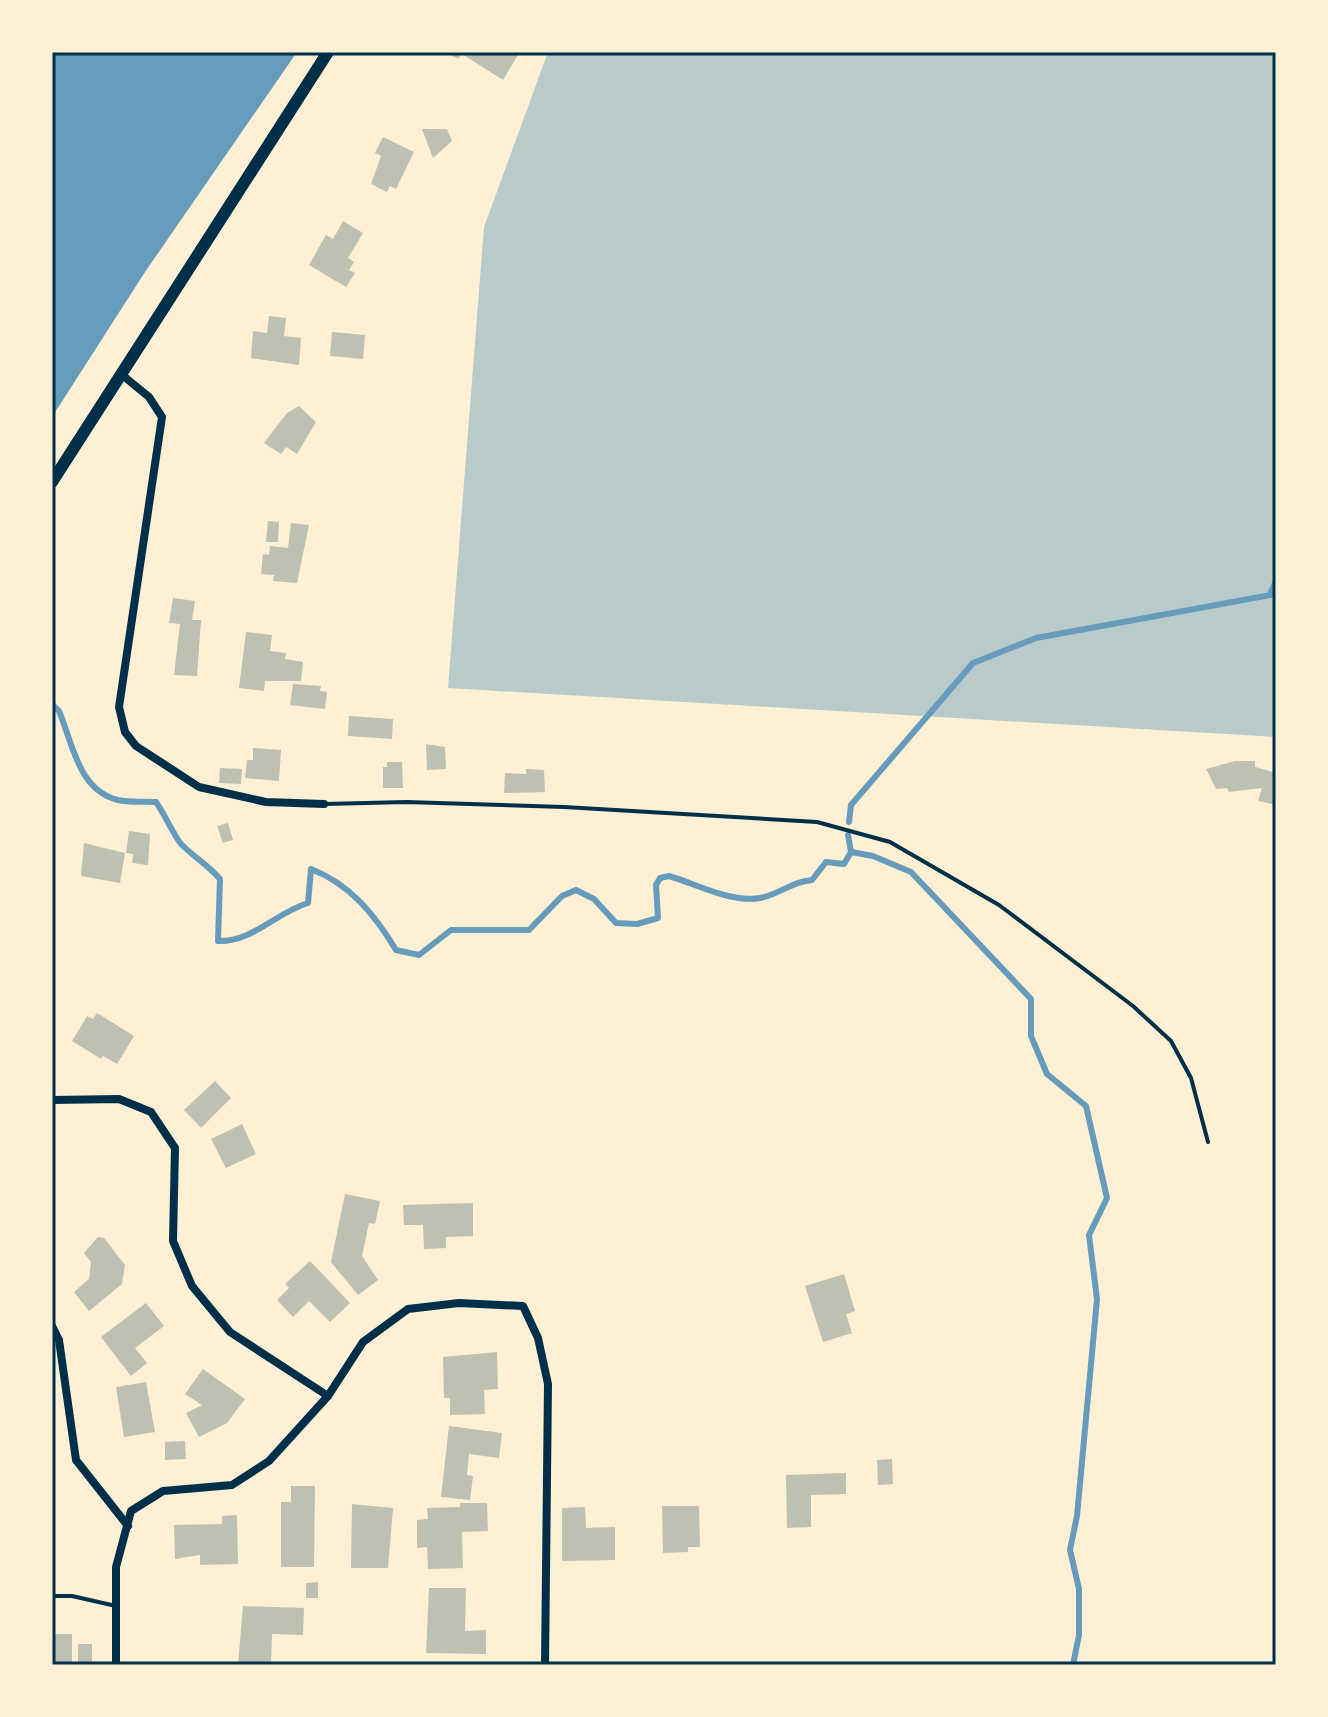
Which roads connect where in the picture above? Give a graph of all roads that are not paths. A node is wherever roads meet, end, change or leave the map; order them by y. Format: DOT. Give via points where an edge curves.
graph roads {
  1 [pos="328,52"];
  2 [pos="121,374"];
  3 [pos="52,482"];
  4 [pos="324,804"];
  5 [pos="52,1100"];
  6 [pos="1208,1142"];
  7 [pos="52,1326"];
  8 [pos="328,1396"];
  9 [pos="128,1526"];
  10 [pos="52,1596"];
  11 [pos="116,1606"];
  12 [pos="116,1665"];
  13 [pos="545,1665"];
  1 -- 2 [label="main road"];
  2 -- 3 [label="main road"];
  2 -- 4 [label="street" via="149,397 162,417 119,707 125,732 136,746 214,792 266,802"];
  4 -- 6 [label="lane" via="564,807 817,822 890,842 999,905 1171,1041 1191,1078"];
  5 -- 8 [label="street" via="119,1099 151,1112 175,1148 173,1241 192,1286 230,1332"];
  7 -- 9 [label="street" via="59,1340 76,1460"];
  8 -- 9 [label="street" via="269,1461 232,1485 163,1491 131,1511"];
  8 -- 13 [label="street" via="363,1342 408,1309 459,1303 523,1306 538,1338 548,1384"];
  9 -- 11 [label="street" via="116,1567"];
  10 -- 11 [label="lane"];
  11 -- 12 [label="street"];
}
